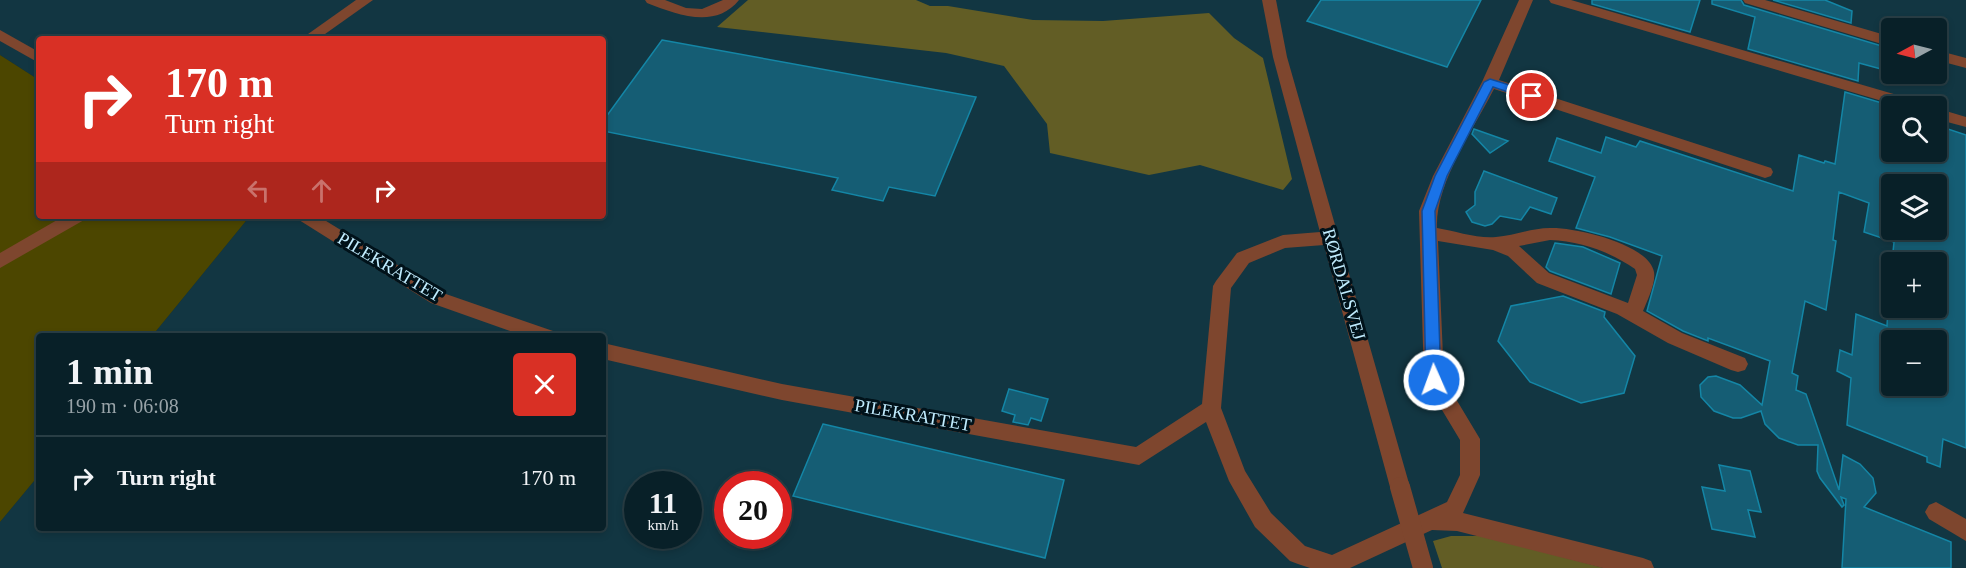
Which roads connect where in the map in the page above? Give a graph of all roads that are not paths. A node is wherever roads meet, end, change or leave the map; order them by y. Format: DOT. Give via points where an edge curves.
graph roads {
  1 [pos="366,0"];
  2 [pos="654,0"];
  3 [pos="732,0"];
  4 [pos="1269,0"];
  5 [pos="1526,0"];
  6 [pos="1556,0"];
  7 [pos="1750,0"];
  8 [pos="0,35"];
  9 [pos="312,36"];
  10 [pos="1881,39"];
  11 [pos="36,56"];
  12 [pos="1947,58"];
  13 [pos="1966,63"];
  14 [pos="1490,82"];
  15 [pos="1881,96"];
  16 [pos="1947,116"];
  17 [pos="1966,122"];
  18 [pos="1765,172"];
  19 [pos="73,219"];
  20 [pos="310,219"];
  21 [pos="1429,233"];
  22 [pos="1332,238"];
  23 [pos="1494,244"];
  24 [pos="0,261"];
  25 [pos="1633,314"];
  26 [pos="537,333"];
  27 [pos="606,352"];
  28 [pos="1738,364"];
  29 [pos="1211,408"];
  30 [pos="1936,512"];
  31 [pos="1431,520"];
  32 [pos="1966,531"];
  33 [pos="1423,568"];
  34 [pos="1642,568"];
  1 -- 9 [label="street"];
  2 -- 3 [label="street" via="693,15 706,15"];
  4 -- 22 [label="street, RØRDALSVEJ" via="1280,57"];
  5 -- 14 [label="street"];
  6 -- 15 [label="street"];
  7 -- 10 [label="street"];
  8 -- 11 [label="street"];
  12 -- 13 [label="street"];
  14 -- 18 [label="street"];
  14 -- 21 [label="street" via="1441,176 1428,211"];
  16 -- 17 [label="street"];
  19 -- 24 [label="street"];
  20 -- 26 [label="street, PILEKRATTET" via="437,298"];
  21 -- 23 [label="street"];
  21 -- 31 [label="street" via="1434,380 1470,439 1470,475 1454,509"];
  22 -- 29 [label="street" via="1283,242 1243,258 1222,286"];
  22 -- 33 [label="street, RØRDALSVEJ, bridge"];
  23 -- 25 [label="street" via="1514,251 1543,278"];
  23 -- 25 [label="street" via="1568,233 1629,255 1643,265 1646,275"];
  25 -- 28 [label="street" via="1675,338"];
  27 -- 29 [label="street, PILEKRATTET" via="782,392 1139,456"];
  29 -- 31 [label="street" via="1236,476 1263,520 1298,554 1333,565"];
  30 -- 32 [label="street"];
  31 -- 34 [label="street" via="1457,521"];
}
